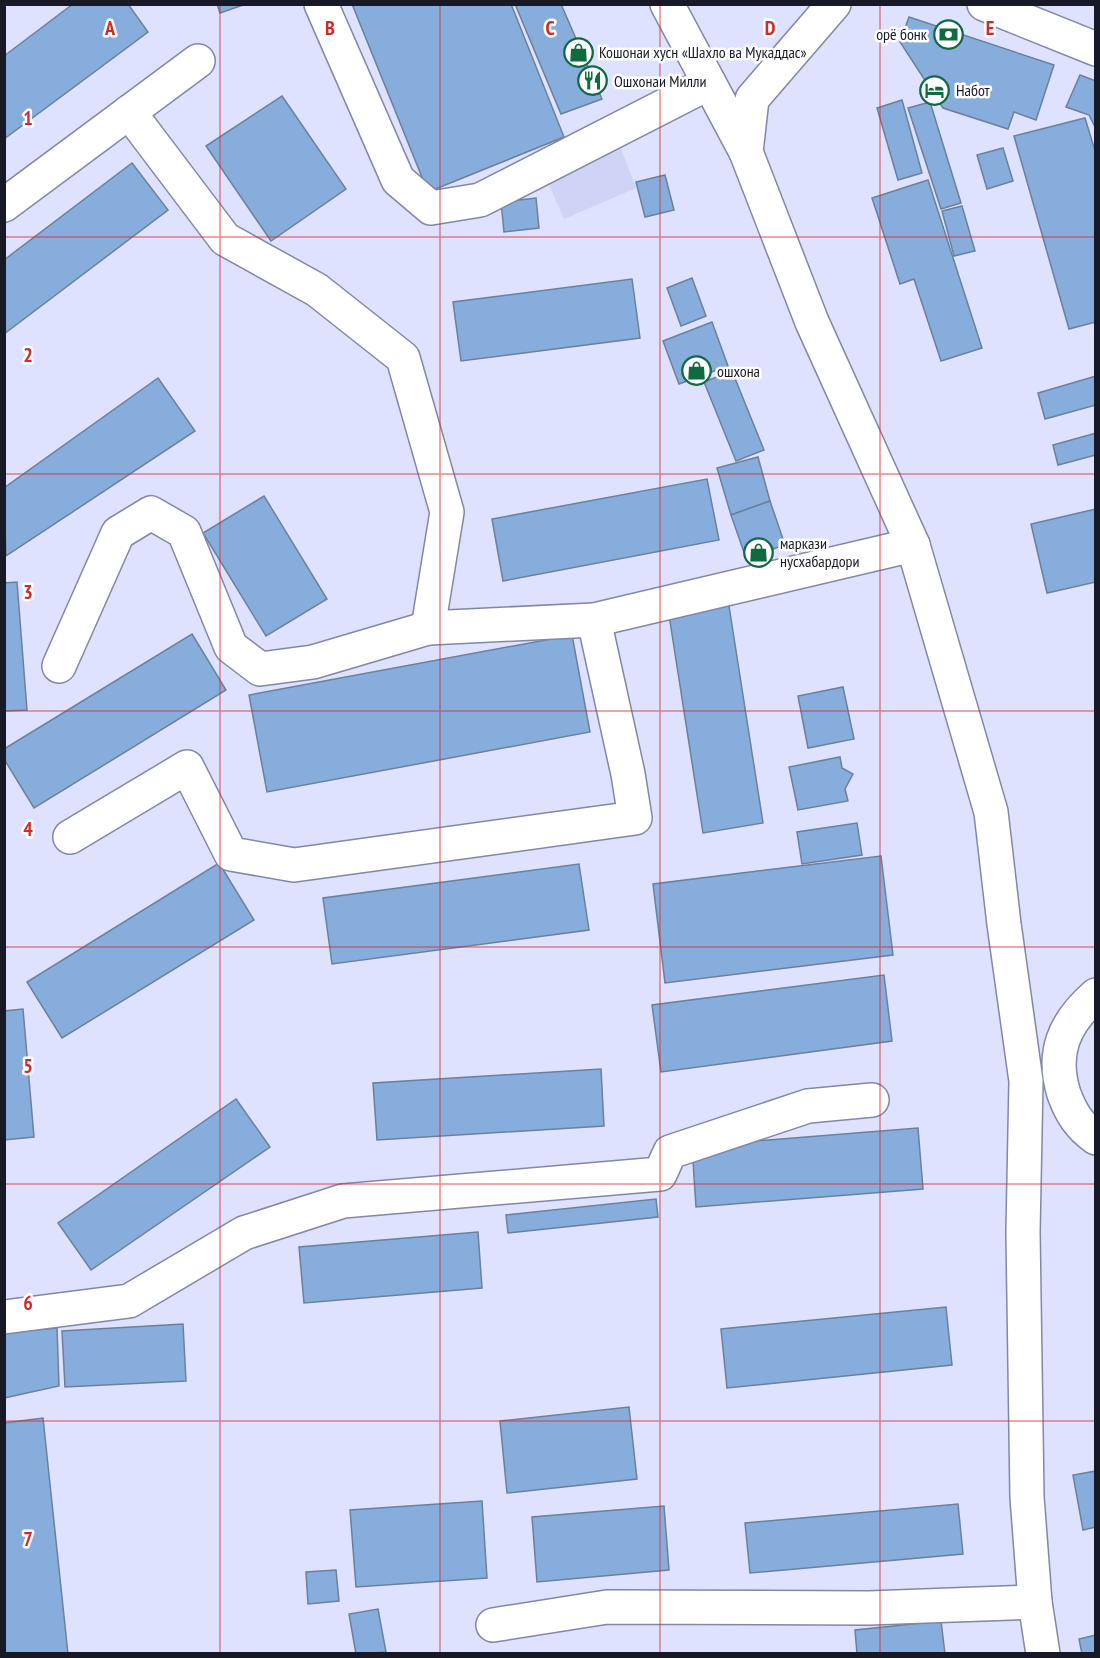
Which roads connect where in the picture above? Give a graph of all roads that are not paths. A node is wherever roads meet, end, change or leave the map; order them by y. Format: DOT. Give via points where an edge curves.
graph roads {
  1 [pos="321,4"];
  2 [pos="667,4"];
  3 [pos="834,4"];
  4 [pos="984,4"];
  5 [pos="1087,41"];
  6 [pos="198,61"];
  7 [pos="709,83"];
  8 [pos="129,112"];
  9 [pos="746,152"];
  10 [pos="4,205"];
  11 [pos="913,545"];
  12 [pos="594,620"];
  13 [pos="428,628"];
  14 [pos="59,666"];
  15 [pos="70,837"];
  16 [pos="1095,995"];
  17 [pos="1060,1080"];
  18 [pos="1026,1081"];
  19 [pos="872,1100"];
  20 [pos="1095,1138"];
  21 [pos="4,1317"];
  22 [pos="1035,1602"];
  23 [pos="493,1625"];
  24 [pos="1043,1653"];
  1 -- 7 [label="street" via="398,180 431,208 480,200"];
  2 -- 7 [label="street"];
  3 -- 9 [label="street" via="752,99"];
  4 -- 5 [label="street"];
  6 -- 8 [label="street"];
  7 -- 9 [label="street"];
  8 -- 10 [label="street"];
  8 -- 13 [label="street" via="225,239 317,290 403,358 447,512"];
  9 -- 11 [label="street" via="812,322"];
  11 -- 12 [label="street"];
  11 -- 18 [label="street" via="991,812"];
  12 -- 13 [label="street"];
  12 -- 15 [label="street" via="635,818 294,865 231,854 188,767"];
  13 -- 14 [label="street" via="313,662 260,669 231,647 184,532 151,513 118,533"];
  16 -- 17 [label="street" via="1068,1026 1060,1047"];
  17 -- 18 [label="street"];
  17 -- 20 [label="street" via="1070,1111"];
  18 -- 22 [label="street" via="1024,1386"];
  19 -- 21 [label="street" via="808,1106 670,1152 660,1174 343,1201 243,1233 129,1301"];
  22 -- 23 [label="street" via="869,1608 607,1607"];
  22 -- 24 [label="street"];
}
